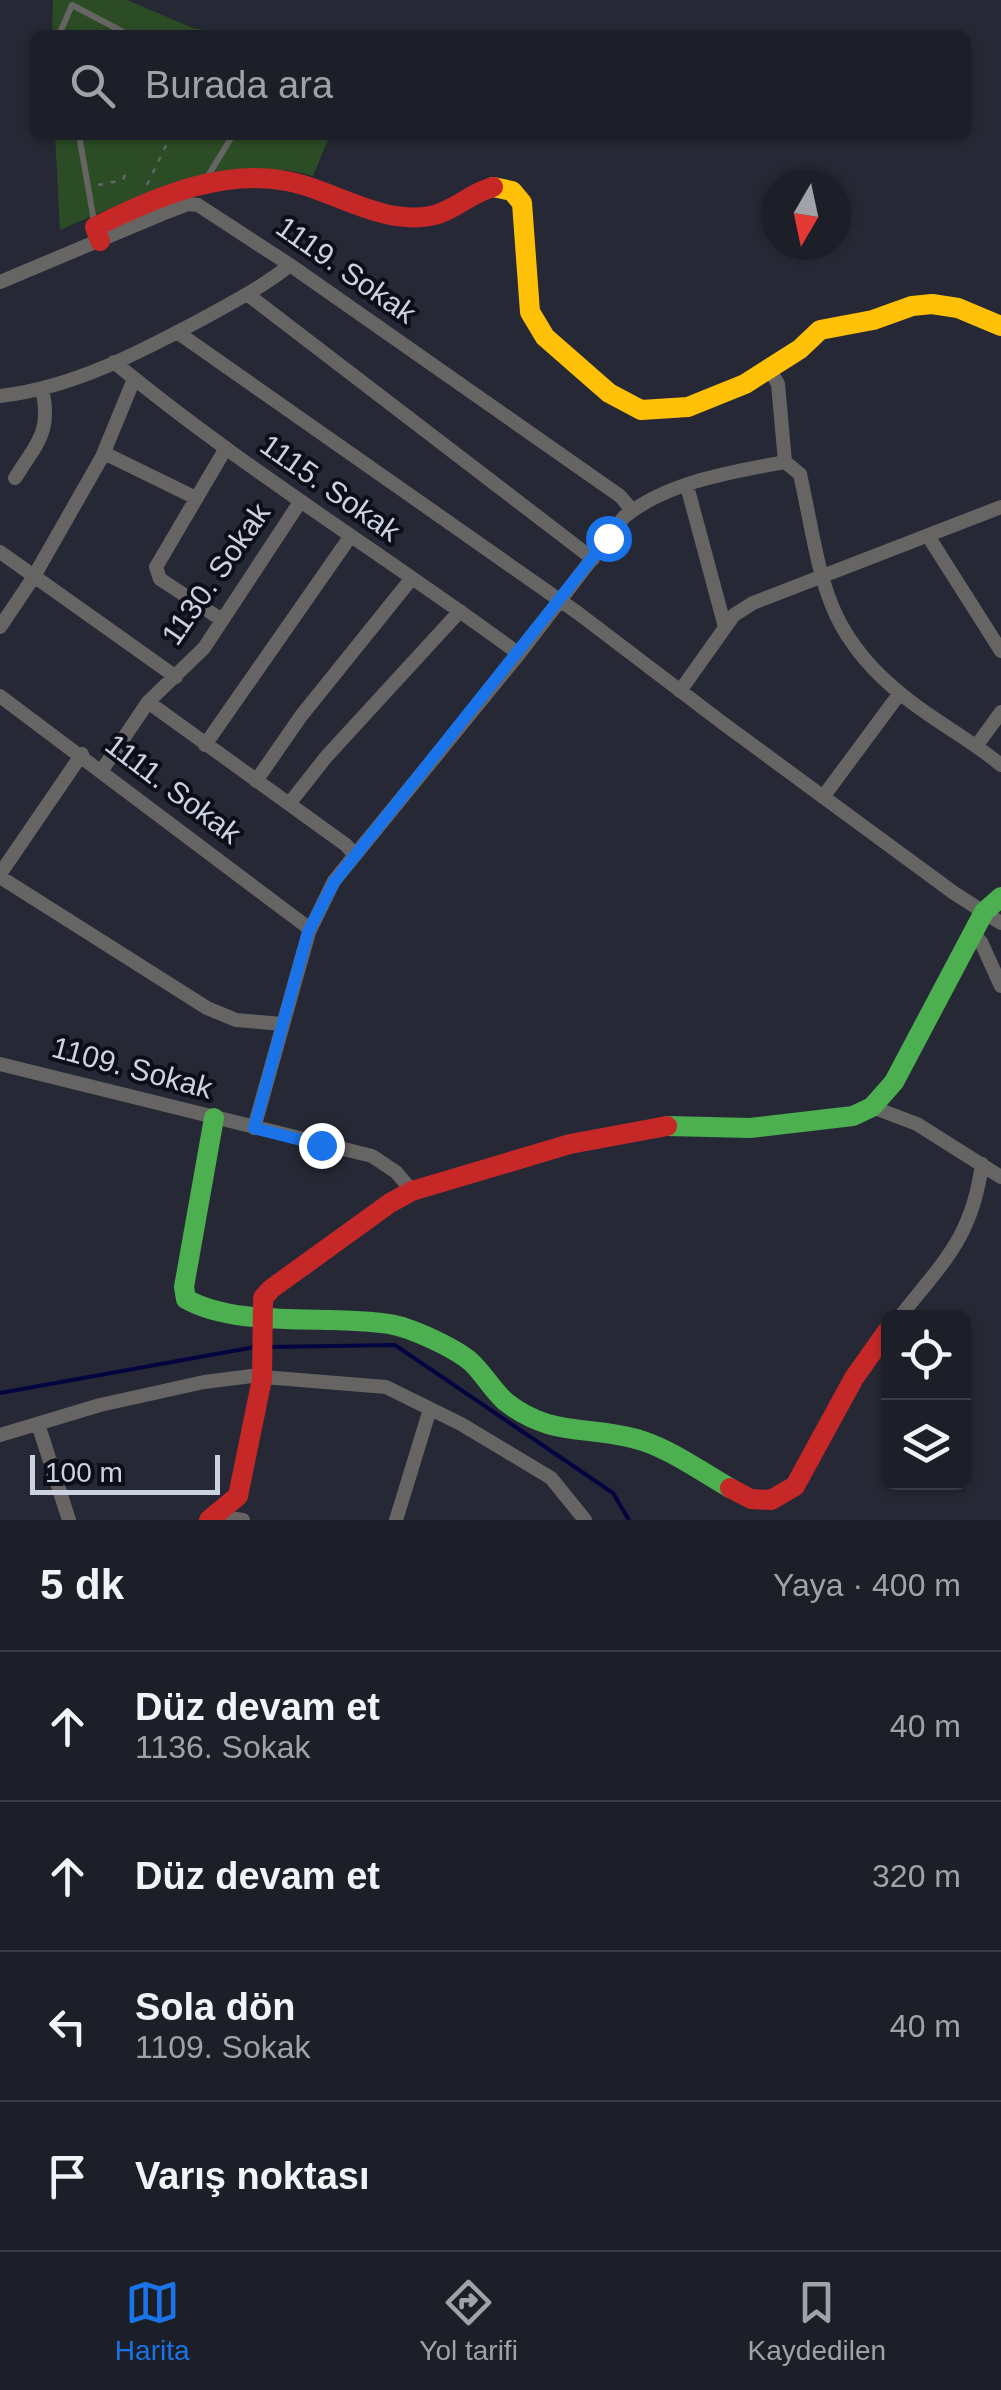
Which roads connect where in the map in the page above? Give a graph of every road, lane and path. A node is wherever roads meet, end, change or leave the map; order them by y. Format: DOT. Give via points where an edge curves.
graph roads {
  1 [pos="61,30"];
  2 [pos="120,30"];
  3 [pos="80,140"];
  4 [pos="169,140"];
  5 [pos="229,140"];
  6 [pos="126,172"];
  7 [pos="203,185"];
  8 [pos="86,187"];
  9 [pos="134,208"];
  10 [pos="98,234"];
  11 [pos="290,265"];
  12 [pos="0,282"];
  13 [pos="247,294"];
  14 [pos="1001,326"];
  15 [pos="177,332"];
  16 [pos="114,362"];
  17 [pos="770,370"];
  18 [pos="134,379"];
  19 [pos="42,389"];
  20 [pos="0,396"];
  21 [pos="226,448"];
  22 [pos="104,453"];
  23 [pos="785,462"];
  24 [pos="15,478"];
  25 [pos="687,486"];
  26 [pos="196,498"];
  27 [pos="300,502"];
  28 [pos="1001,507"];
  29 [pos="632,510"];
  30 [pos="928,536"];
  31 [pos="350,537"];
  32 [pos="0,552"];
  33 [pos="593,559"];
  34 [pos="822,577"];
  35 [pos="33,578"];
  36 [pos="412,578"];
  37 [pos="558,600"];
  38 [pos="460,610"];
  39 [pos="222,620"];
  40 [pos="0,626"];
  41 [pos="725,628"];
  42 [pos="1001,650"];
  43 [pos="519,654"];
  44 [pos="176,677"];
  45 [pos="680,691"];
  46 [pos="900,694"];
  47 [pos="0,696"];
  48 [pos="148,702"];
  49 [pos="1001,712"];
  50 [pos="205,745"];
  51 [pos="977,745"];
  52 [pos="82,754"];
  53 [pos="1001,765"];
  54 [pos="102,770"];
  55 [pos="256,781"];
  56 [pos="823,797"];
  57 [pos="289,804"];
  58 [pos="355,856"];
  59 [pos="0,876"];
  60 [pos="1001,896"];
  61 [pos="992,918"];
  62 [pos="310,929"];
  63 [pos="973,934"];
  64 [pos="1001,986"];
  65 [pos="282,1024"];
  66 [pos="0,1064"];
  67 [pos="872,1107"];
  68 [pos="214,1118"];
  69 [pos="254,1128"];
  70 [pos="982,1164"];
  71 [pos="1001,1178"];
  72 [pos="412,1191"];
  73 [pos="905,1310"];
  74 [pos="263,1320"];
  75 [pos="881,1340"];
  76 [pos="262,1372"];
  77 [pos="430,1408"];
  78 [pos="38,1424"];
  79 [pos="0,1435"];
  80 [pos="212,1518"];
  81 [pos="69,1520"];
  82 [pos="243,1520"];
  83 [pos="396,1520"];
  84 [pos="585,1520"];
  1 -- 2 [label="lane" via="72,5"];
  3 -- 8 [label="lane"];
  4 -- 9 [label="path"];
  5 -- 7 [label="lane"];
  6 -- 8 [label="path" via="123,180"];
  7 -- 9 [label="street"];
  7 -- 17 [label="street" via="286,180 372,211 413,217 440,214 484,187 506,188 522,204 536,327 609,393 655,412 718,397"];
  8 -- 10 [label="lane"];
  9 -- 10 [label="street"];
  10 -- 11 [label="street, 1119. Sokak" via="198,205"];
  10 -- 12 [label="street, 1119. Sokak"];
  11 -- 13 [label="street"];
  11 -- 29 [label="street, 1119. Sokak"];
  13 -- 15 [label="street"];
  13 -- 33 [label="street"];
  14 -- 17 [label="street" via="958,308 912,306 820,330"];
  15 -- 16 [label="street"];
  15 -- 37 [label="street"];
  16 -- 18 [label="street, 1115. Sokak"];
  16 -- 19 [label="street"];
  17 -- 23 [label="street" via="778,384"];
  18 -- 21 [label="street, 1115. Sokak"];
  18 -- 22 [label="street"];
  19 -- 20 [label="street"];
  19 -- 24 [label="street" via="48,415"];
  21 -- 26 [label="street"];
  21 -- 27 [label="street, 1115. Sokak"];
  22 -- 26 [label="street"];
  22 -- 35 [label="street"];
  23 -- 25 [label="street"];
  23 -- 34 [label="street" via="800,474"];
  25 -- 29 [label="street"];
  25 -- 41 [label="street"];
  26 -- 39 [label="street" via="156,567 160,579"];
  27 -- 31 [label="street, 1115. Sokak"];
  27 -- 39 [label="street, 1130. Sokak"];
  28 -- 30 [label="street"];
  29 -- 33 [label="street"];
  30 -- 34 [label="street"];
  30 -- 42 [label="street"];
  31 -- 36 [label="street, 1115. Sokak"];
  31 -- 50 [label="street"];
  32 -- 35 [label="street"];
  33 -- 37 [label="street"];
  34 -- 41 [label="street" via="753,603"];
  34 -- 46 [label="street" via="839,627 872,671"];
  35 -- 40 [label="street"];
  35 -- 44 [label="street"];
  36 -- 38 [label="street, 1115. Sokak"];
  36 -- 55 [label="street"];
  37 -- 43 [label="street"];
  37 -- 45 [label="street"];
  38 -- 43 [label="street, 1115. Sokak"];
  38 -- 57 [label="street"];
  39 -- 44 [label="street, 1130. Sokak"];
  41 -- 45 [label="street"];
  43 -- 58 [label="street"];
  44 -- 48 [label="street, 1130. Sokak"];
  45 -- 56 [label="street"];
  46 -- 51 [label="street"];
  46 -- 56 [label="street"];
  47 -- 52 [label="street, 1111. Sokak"];
  48 -- 50 [label="street"];
  48 -- 54 [label="street, 1130. Sokak"];
  49 -- 51 [label="street"];
  50 -- 55 [label="street"];
  51 -- 53 [label="street"];
  52 -- 54 [label="street, 1111. Sokak"];
  52 -- 59 [label="street"];
  54 -- 62 [label="street, 1111. Sokak"];
  55 -- 57 [label="street"];
  56 -- 61 [label="street"];
  57 -- 58 [label="street"];
  58 -- 62 [label="street"];
  59 -- 65 [label="street" via="206,1008 236,1020"];
  60 -- 61 [label="street"];
  61 -- 63 [label="street"];
  62 -- 65 [label="street"];
  63 -- 64 [label="street"];
  63 -- 67 [label="street" via="894,1082"];
  65 -- 69 [label="street"];
  66 -- 68 [label="street, 1109. Sokak"];
  67 -- 70 [label="street" via="917,1124"];
  67 -- 72 [label="street" via="853,1116 750,1128 664,1126 570,1144"];
  68 -- 69 [label="street, 1109. Sokak"];
  68 -- 74 [label="street" via="186,1299"];
  69 -- 72 [label="street, 1109. Sokak" via="372,1156"];
  70 -- 71 [label="street"];
  70 -- 73 [label="street" via="962,1237"];
  72 -- 74 [label="street" via="270,1290"];
  74 -- 75 [label="street" via="391,1324 469,1360 505,1401 538,1422 646,1442 751,1499 771,1500 794,1486"];
  74 -- 76 [label="street"];
  76 -- 77 [label="street" via="386,1387"];
  76 -- 78 [label="street"];
  76 -- 80 [label="street" via="238,1496"];
  77 -- 83 [label="street"];
  77 -- 84 [label="street" via="551,1478"];
  78 -- 79 [label="street"];
  78 -- 81 [label="street"];
  80 -- 82 [label="street"];
}
